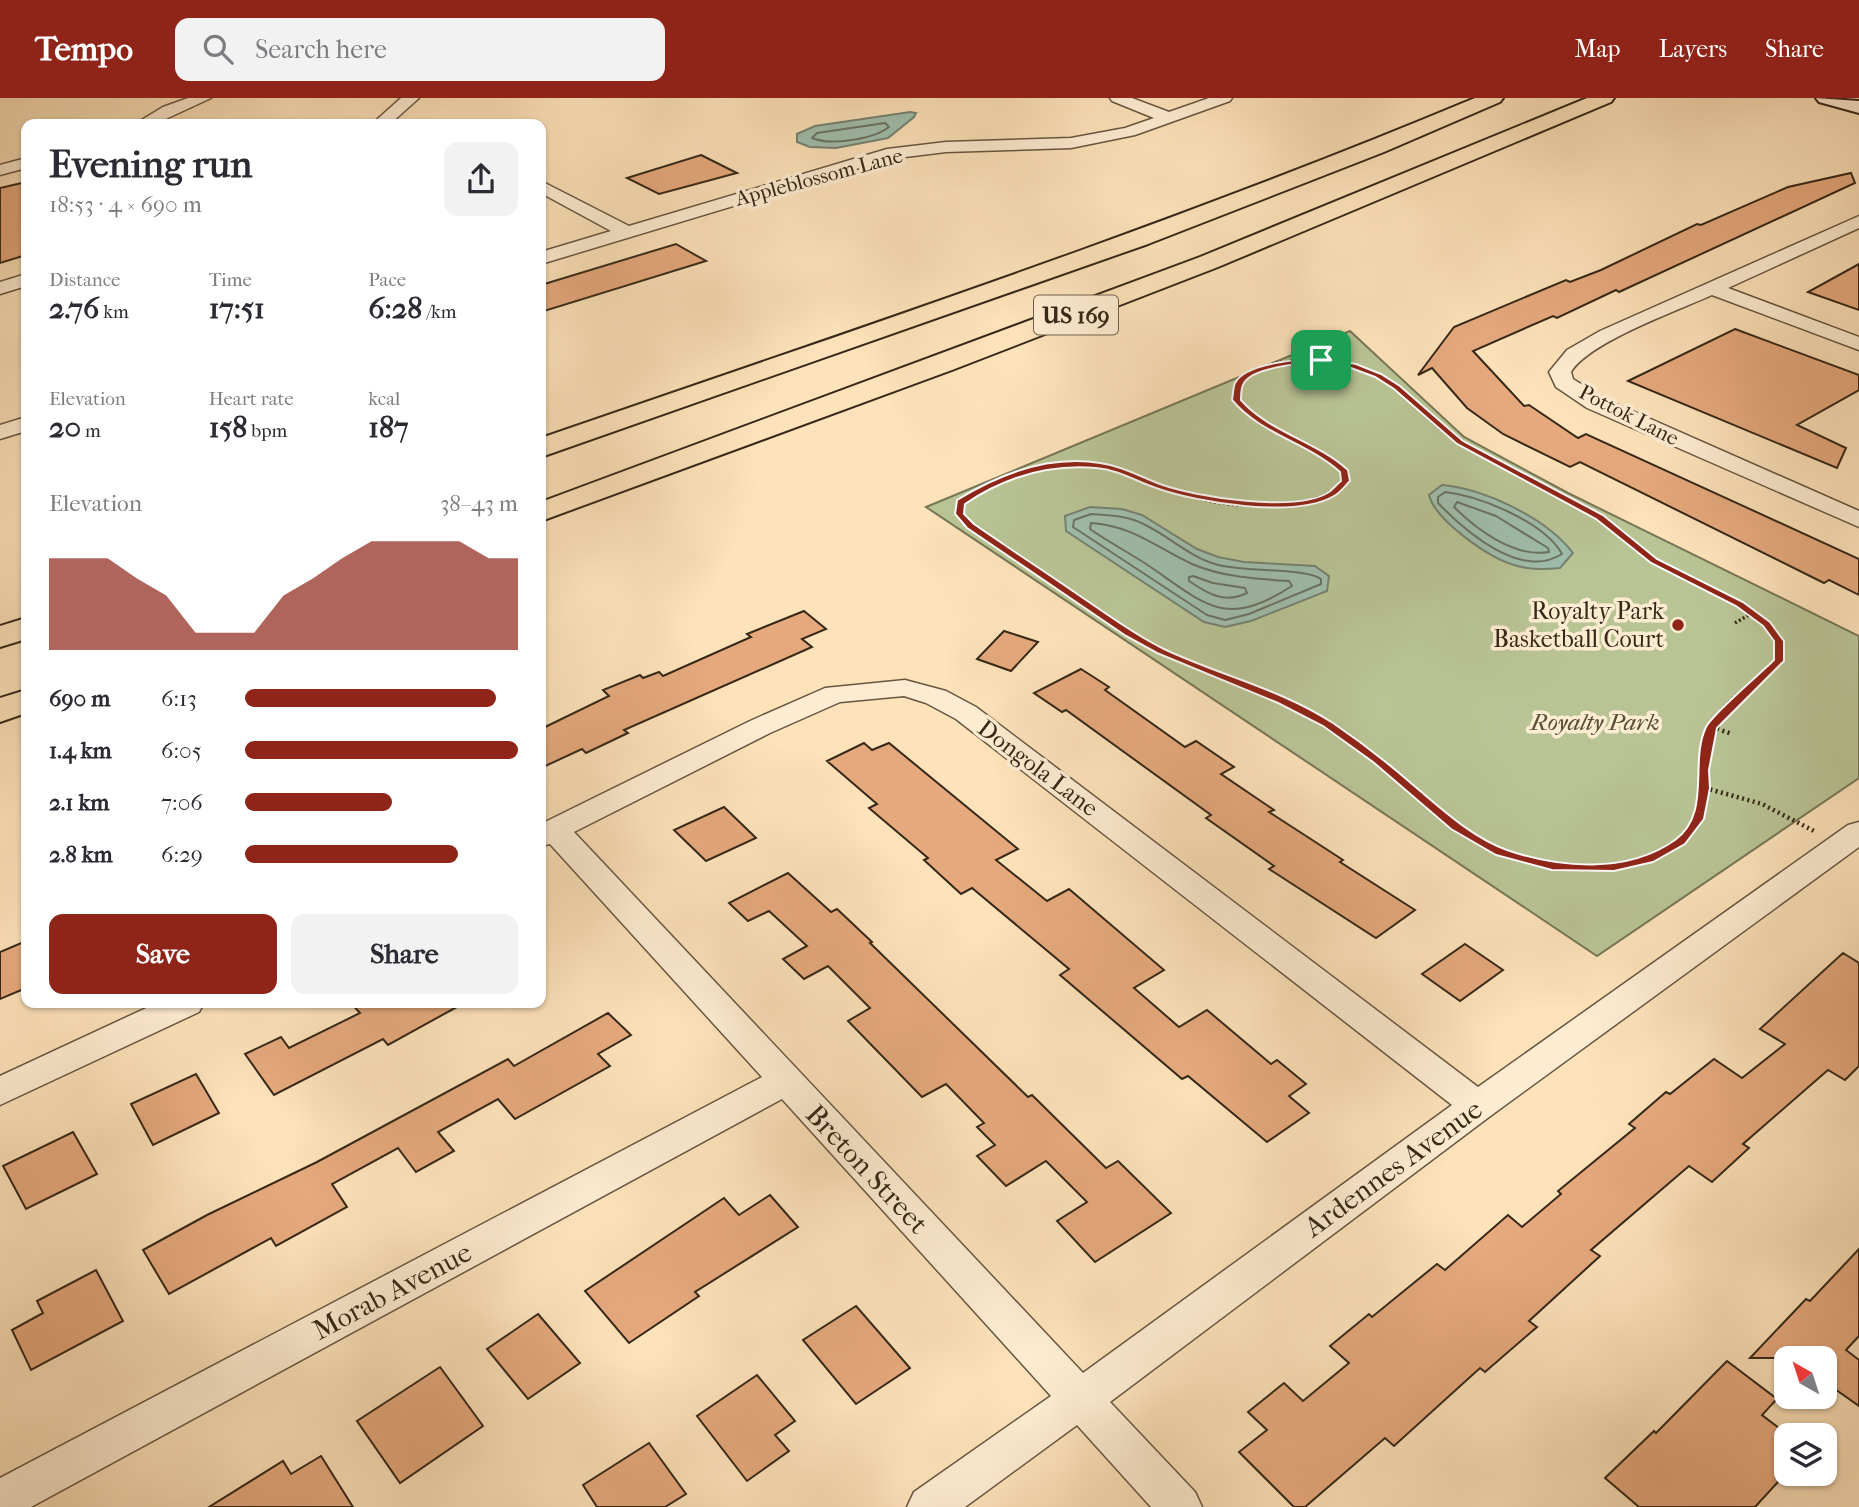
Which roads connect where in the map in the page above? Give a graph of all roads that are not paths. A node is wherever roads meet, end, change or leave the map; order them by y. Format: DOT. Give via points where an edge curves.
graph roads {
  1 [pos="202,98"];
  2 [pos="411,98"];
  3 [pos="1118,98"];
  4 [pos="1224,98"];
  5 [pos="1493,98"];
  6 [pos="1604,98"];
  7 [pos="1826,98"];
  8 [pos="1859,107"];
  9 [pos="1169,118"];
  10 [pos="152,119"];
  11 [pos="386,119"];
  12 [pos="21,164"];
  13 [pos="0,170"];
  14 [pos="546,189"];
  15 [pos="1859,221"];
  16 [pos="627,232"];
  17 [pos="546,256"];
  18 [pos="21,282"];
  19 [pos="0,288"];
  20 [pos="1711,288"];
  21 [pos="1859,344"];
  22 [pos="21,426"];
  23 [pos="0,432"];
  24 [pos="546,446"];
  25 [pos="546,510"];
  26 [pos="1859,520"];
  27 [pos="21,630"];
  28 [pos="0,638"];
  29 [pos="21,703"];
  30 [pos="0,711"];
  31 [pos="548,833"];
  32 [pos="1850,839"];
  33 [pos="176,1008"];
  34 [pos="785,1082"];
  35 [pos="0,1091"];
  36 [pos="1476,1107"];
  37 [pos="1081,1399"];
  38 [pos="0,1501"];
  39 [pos="929,1507"];
  40 [pos="1180,1507"];
  1 -- 10 [label="street"];
  2 -- 11 [label="street"];
  3 -- 9 [label="street"];
  4 -- 9 [label="street, Appleblossom Lane"];
  5 -- 24 [label="highway, US 169" via="1391,143 1188,221"];
  6 -- 25 [label="highway, US 169" via="1113,302"];
  7 -- 8 [label="street"];
  9 -- 16 [label="street, Appleblossom Lane" via="1129,132 1071,143 887,154"];
  12 -- 13 [label="street"];
  14 -- 16 [label="street"];
  15 -- 20 [label="street, Pottok Lane"];
  16 -- 17 [label="street, Appleblossom Lane"];
  18 -- 19 [label="street"];
  20 -- 21 [label="street"];
  20 -- 26 [label="street, Pottok Lane" via="1575,354 1560,372 1564,382 1595,403"];
  22 -- 23 [label="street"];
  27 -- 28 [label="highway"];
  29 -- 30 [label="highway"];
  31 -- 34 [label="street, Breton Street"];
  31 -- 36 [label="street, Dongola Lane" via="835,694 905,688 936,696 966,713"];
  32 -- 36 [label="street, Ardennes Avenue"];
  33 -- 35 [label="street"];
  34 -- 37 [label="street, Breton Street"];
  34 -- 38 [label="street, Morab Avenue"];
  36 -- 37 [label="street, Ardennes Avenue"];
  37 -- 39 [label="street, Ardennes Avenue"];
  37 -- 40 [label="street, Breton Street"];
}
